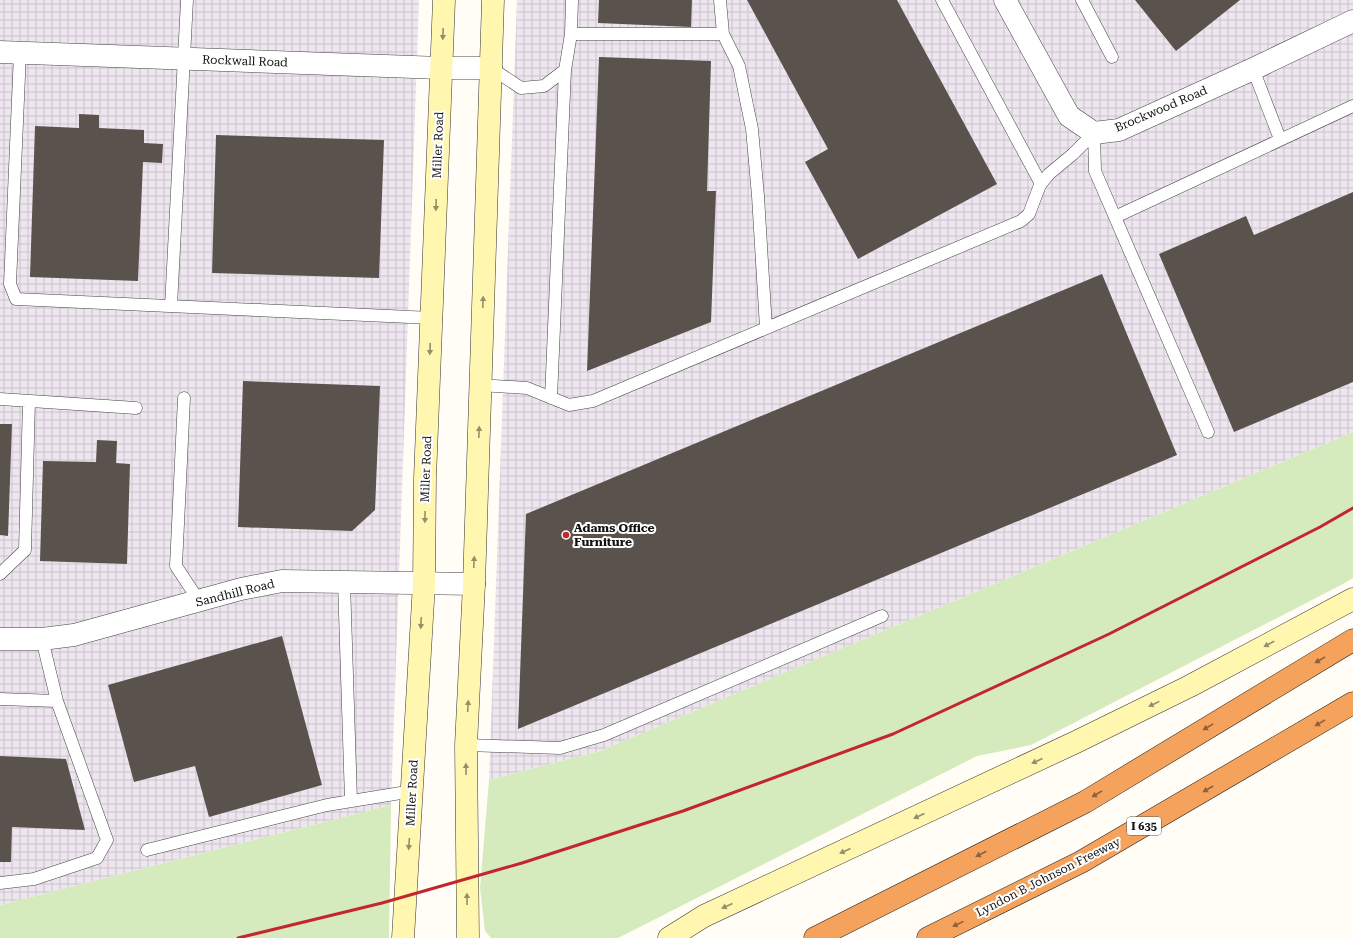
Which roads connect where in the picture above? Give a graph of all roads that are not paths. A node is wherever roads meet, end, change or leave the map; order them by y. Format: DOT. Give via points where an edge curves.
graph roads {
  1 [pos="187,0"];
  2 [pos="444,0"];
  3 [pos="493,0"];
  4 [pos="572,0"];
  5 [pos="720,0"];
  6 [pos="942,0"];
  7 [pos="1005,0"];
  8 [pos="1082,0"];
  9 [pos="1353,21"];
  10 [pos="571,34"];
  11 [pos="723,34"];
  12 [pos="10,53"];
  13 [pos="1112,58"];
  14 [pos="184,59"];
  15 [pos="441,68"];
  16 [pos="491,68"];
  17 [pos="1253,69"];
  18 [pos="566,70"];
  19 [pos="1353,106"];
  20 [pos="1094,133"];
  21 [pos="1280,139"];
  22 [pos="1041,184"];
  23 [pos="1115,217"];
  24 [pos="171,306"];
  25 [pos="432,318"];
  26 [pos="766,328"];
  27 [pos="480,386"];
  28 [pos="184,398"];
  29 [pos="551,398"];
  30 [pos="0,399"];
  31 [pos="29,401"];
  32 [pos="136,408"];
  33 [pos="1208,432"];
  34 [pos="0,574"];
  35 [pos="344,582"];
  36 [pos="424,584"];
  37 [pos="474,584"];
  38 [pos="1353,599"];
  39 [pos="199,601"];
  40 [pos="882,616"];
  41 [pos="42,638"];
  42 [pos="0,640"];
  43 [pos="1353,640"];
  44 [pos="0,699"];
  45 [pos="57,701"];
  46 [pos="1353,703"];
  47 [pos="466,745"];
  48 [pos="412,791"];
  49 [pos="351,800"];
  50 [pos="146,850"];
  51 [pos="0,883"];
  52 [pos="403,938"];
  53 [pos="468,938"];
  54 [pos="669,938"];
  55 [pos="815,938"];
  56 [pos="928,938"];
  1 -- 14 [label="lane"];
  2 -- 15 [label="main road, Miller Road, one-way"];
  3 -- 16 [label="main road"];
  4 -- 10 [label="lane"];
  5 -- 11 [label="lane"];
  6 -- 22 [label="lane"];
  7 -- 20 [label="street" via="1069,116"];
  8 -- 13 [label="lane"];
  9 -- 17 [label="street, Brockwood Road"];
  10 -- 11 [label="lane"];
  10 -- 18 [label="lane"];
  11 -- 26 [label="lane" via="739,66 752,129"];
  12 -- 14 [label="street, Rockwall Road"];
  12 -- 24 [label="lane" via="10,284 16,299"];
  14 -- 15 [label="street, Rockwall Road"];
  14 -- 24 [label="lane"];
  15 -- 16 [label="street, Rockwall Road"];
  15 -- 25 [label="main road, Miller Road, one-way"];
  16 -- 18 [label="lane" via="521,88 544,86"];
  27 -- 16 [label="main road, one-way"];
  17 -- 20 [label="street, Brockwood Road" via="1119,130"];
  17 -- 21 [label="lane"];
  18 -- 29 [label="lane"];
  19 -- 21 [label="lane"];
  20 -- 22 [label="lane"];
  20 -- 23 [label="lane" via="1096,171"];
  21 -- 23 [label="lane"];
  22 -- 26 [label="lane" via="1029,214 1021,221"];
  23 -- 33 [label="lane"];
  24 -- 25 [label="lane"];
  25 -- 36 [label="main road, Miller Road, one-way" via="425,478"];
  26 -- 29 [label="lane" via="593,401 569,405"];
  27 -- 29 [label="lane" via="526,388"];
  37 -- 27 [label="main road, one-way"];
  28 -- 39 [label="lane" via="176,566"];
  30 -- 31 [label="lane"];
  31 -- 32 [label="lane"];
  31 -- 34 [label="lane" via="25,550"];
  35 -- 36 [label="street, Sandhill Road"];
  35 -- 39 [label="street, Sandhill Road" via="282,581"];
  35 -- 49 [label="lane"];
  36 -- 37 [label="street, Sandhill Road"];
  36 -- 48 [label="main road, Miller Road, one-way"];
  47 -- 37 [label="main road, one-way"];
  38 -- 54 [label="main road, one-way" via="1190,686 704,916"];
  39 -- 41 [label="street, Sandhill Road" via="74,635"];
  40 -- 47 [label="lane" via="604,735 560,748"];
  41 -- 42 [label="street, Sandhill Road"];
  41 -- 45 [label="lane"];
  43 -- 55 [label="highway, one-way" via="1085,802"];
  44 -- 45 [label="lane"];
  45 -- 51 [label="lane" via="107,840 97,858 34,879"];
  46 -- 56 [label="highway, Lyndon B Johnson Freeway / I 635, one-way" via="1081,862"];
  53 -- 47 [label="main road, one-way"];
  48 -- 49 [label="lane"];
  48 -- 52 [label="main road, Miller Road, one-way"];
  49 -- 50 [label="lane"];
}
